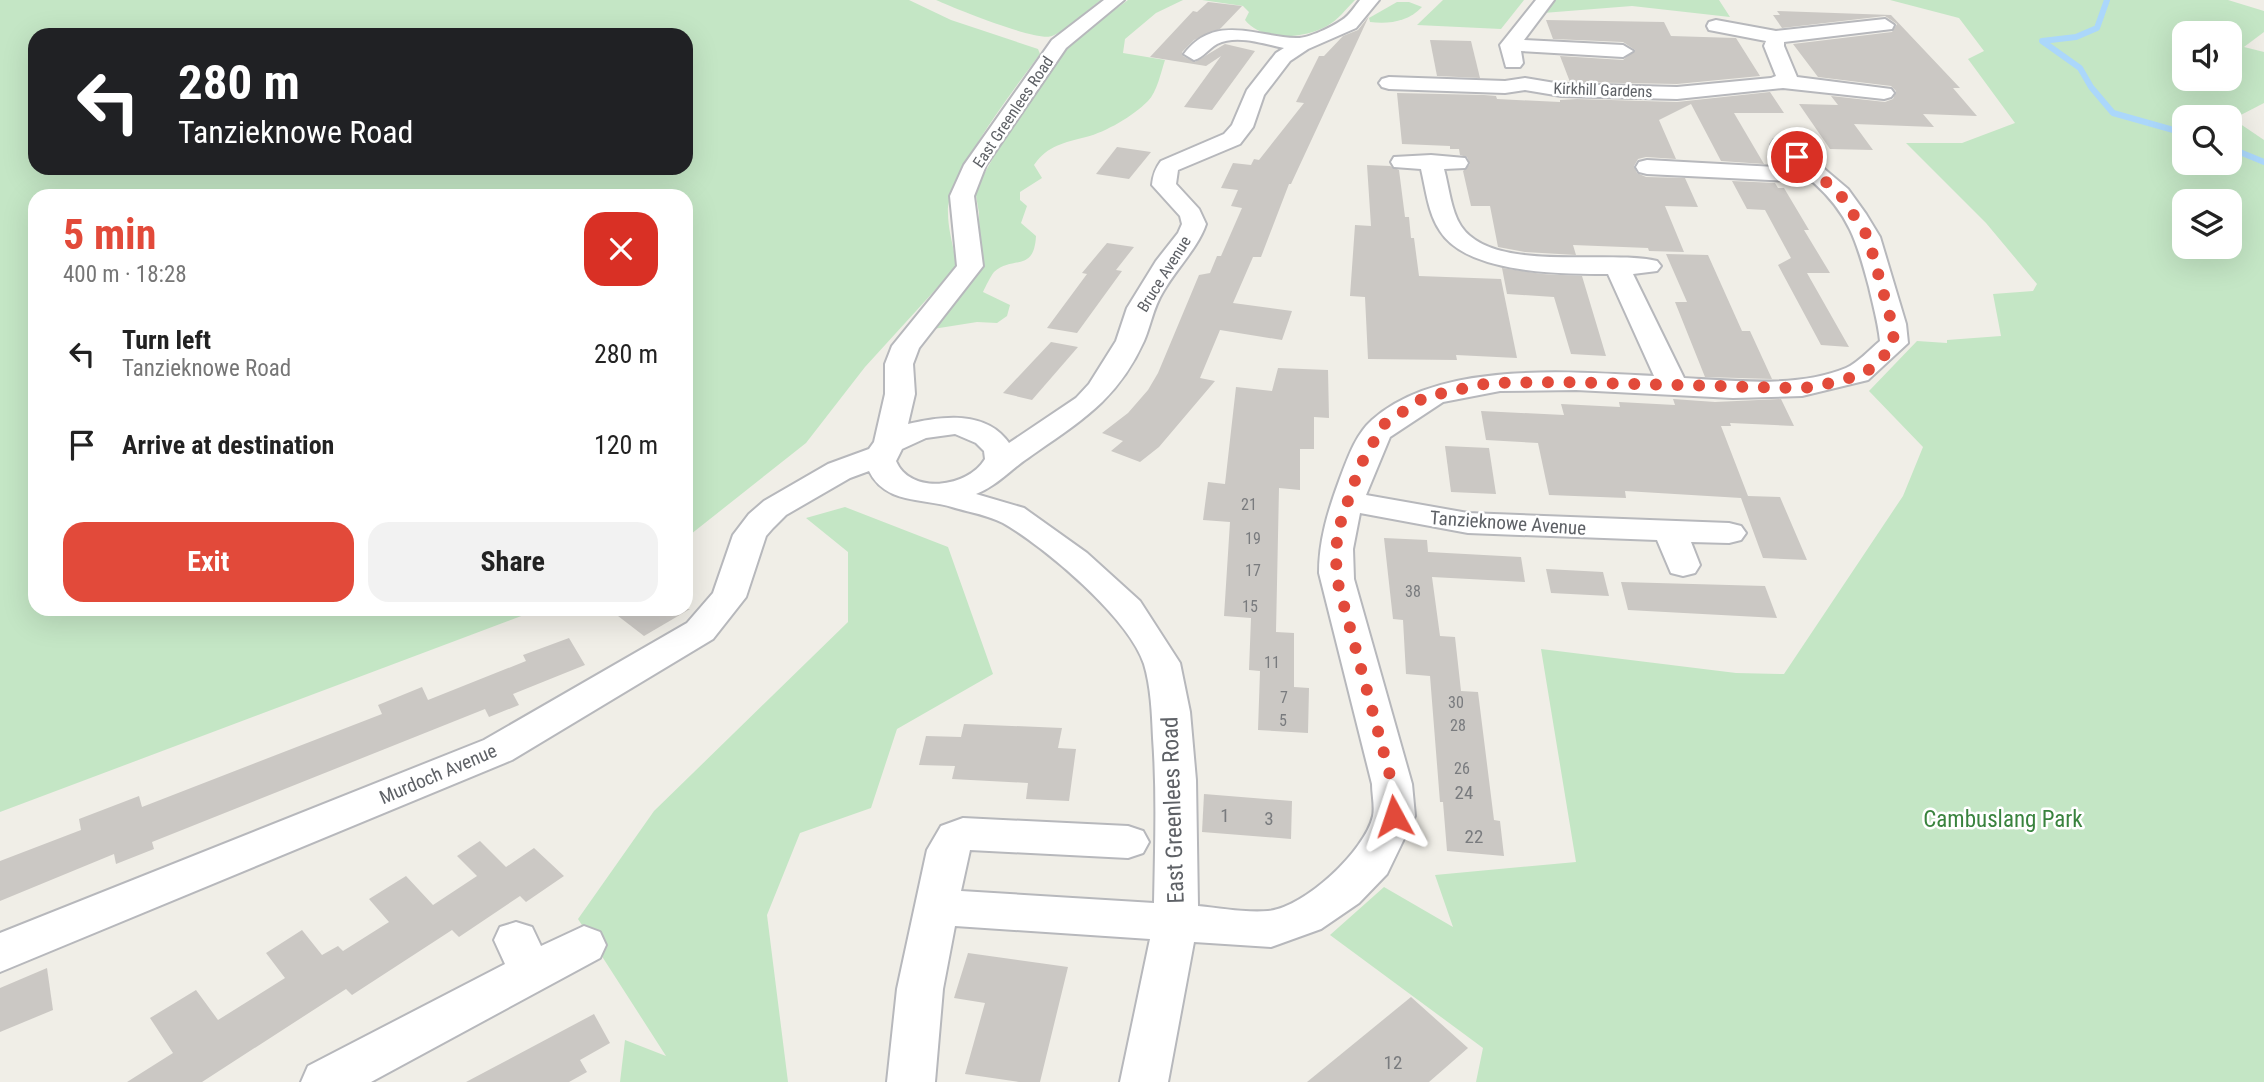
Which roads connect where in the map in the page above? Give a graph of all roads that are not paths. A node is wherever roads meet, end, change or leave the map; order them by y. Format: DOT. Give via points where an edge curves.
graph roads {
  1 [pos="1115,0"];
  2 [pos="1545,0"];
  3 [pos="1367,4"];
  4 [pos="1704,25"];
  5 [pos="1882,30"];
  6 [pos="1776,37"];
  7 [pos="1510,45"];
  8 [pos="1301,46"];
  9 [pos="1623,51"];
  10 [pos="1194,54"];
  11 [pos="1783,82"];
  12 [pos="1389,83"];
  13 [pos="1525,84"];
  14 [pos="1896,96"];
  15 [pos="1783,145"];
  16 [pos="1402,162"];
  17 [pos="1431,162"];
  18 [pos="1457,163"];
  19 [pos="1648,167"];
  20 [pos="1820,176"];
  21 [pos="1618,266"];
  22 [pos="1648,266"];
  23 [pos="1673,386"];
  24 [pos="900,394"];
  25 [pos="955,425"];
  26 [pos="1054,425"];
  27 [pos="986,435"];
  28 [pos="886,450"];
  29 [pos="993,471"];
  30 [pos="925,491"];
  31 [pos="799,495"];
  32 [pos="1347,501"];
  33 [pos="1013,515"];
  34 [pos="1671,532"];
  35 [pos="1729,533"];
  36 [pos="1683,565"];
  37 [pos="1128,842"];
  38 [pos="938,907"];
  39 [pos="1175,921"];
  40 [pos="584,946"];
  41 [pos="0,953"];
  42 [pos="325,1082"];
  43 [pos="911,1082"];
  44 [pos="1144,1082"];
  1 -- 24 [label="street, East Greenlees Road" via="1059,44 975,165 962,195 970,266 906,346 899,364"];
  2 -- 7 [label="street"];
  3 -- 8 [label="street, Bruce Avenue" via="1349,24"];
  4 -- 6 [label="street"];
  5 -- 6 [label="street"];
  6 -- 11 [label="street" via="1774,46 1787,78"];
  7 -- 9 [label="street"];
  7 -- 13 [label="street" via="1514,75"];
  8 -- 10 [label="street" via="1241,28 1212,39"];
  8 -- 26 [label="street, Bruce Avenue" via="1283,57 1267,76 1232,139 1169,166 1164,185 1191,214 1191,235 1140,308 1130,341 1100,389"];
  11 -- 13 [label="street, Kirkhill Gardens" via="1677,93 1561,90"];
  11 -- 14 [label="street, Kirkhill Gardens"];
  12 -- 13 [label="street, Kirkhill Gardens" via="1422,79 1505,87"];
  15 -- 20 [label="street"];
  16 -- 17 [label="street"];
  17 -- 18 [label="street"];
  17 -- 21 [label="street" via="1451,233 1472,247 1531,263"];
  19 -- 20 [label="street"];
  20 -- 23 [label="street" via="1840,194 1868,237 1892,324 1894,343 1887,354 1857,376 1815,387"];
  21 -- 22 [label="street"];
  21 -- 23 [label="street"];
  23 -- 32 [label="street" via="1489,383 1425,397 1383,425"];
  24 -- 25 [label="street"];
  24 -- 28 [label="street, East Greenlees Road"];
  25 -- 27 [label="street"];
  25 -- 28 [label="street, Murdoch Avenue" via="918,429"];
  26 -- 27 [label="street, Bruce Avenue"];
  26 -- 29 [label="street, Bruce Avenue"];
  27 -- 29 [label="street, East Greenlees Road" via="1000,454"];
  28 -- 30 [label="street" via="882,466 887,477"];
  28 -- 31 [label="street, Murdoch Avenue"];
  29 -- 30 [label="street, Bruce Avenue" via="955,491"];
  29 -- 33 [label="street, East Greenlees Road"];
  30 -- 31 [label="street, Murdoch Avenue" via="856,487"];
  30 -- 33 [label="street, East Greenlees Road"];
  31 -- 41 [label="street, Murdoch Avenue" via="775,508 750,535 729,597 699,631 498,750"];
  32 -- 34 [label="street, Tanzieknowe Avenue" via="1468,523"];
  32 -- 39 [label="street" via="1337,535 1336,576 1392,783 1394,816 1371,862 1344,891 1305,916 1271,929"];
  33 -- 39 [label="street, East Greenlees Road" via="1102,583 1128,609 1162,663 1176,780"];
  34 -- 35 [label="street, Tanzieknowe Avenue"];
  34 -- 36 [label="street"];
  37 -- 38 [label="street" via="963,834 948,850"];
  38 -- 39 [label="street"];
  38 -- 43 [label="street" via="920,989"];
  39 -- 44 [label="street, East Greenlees Road"];
  40 -- 42 [label="street" via="524,956"];
}
